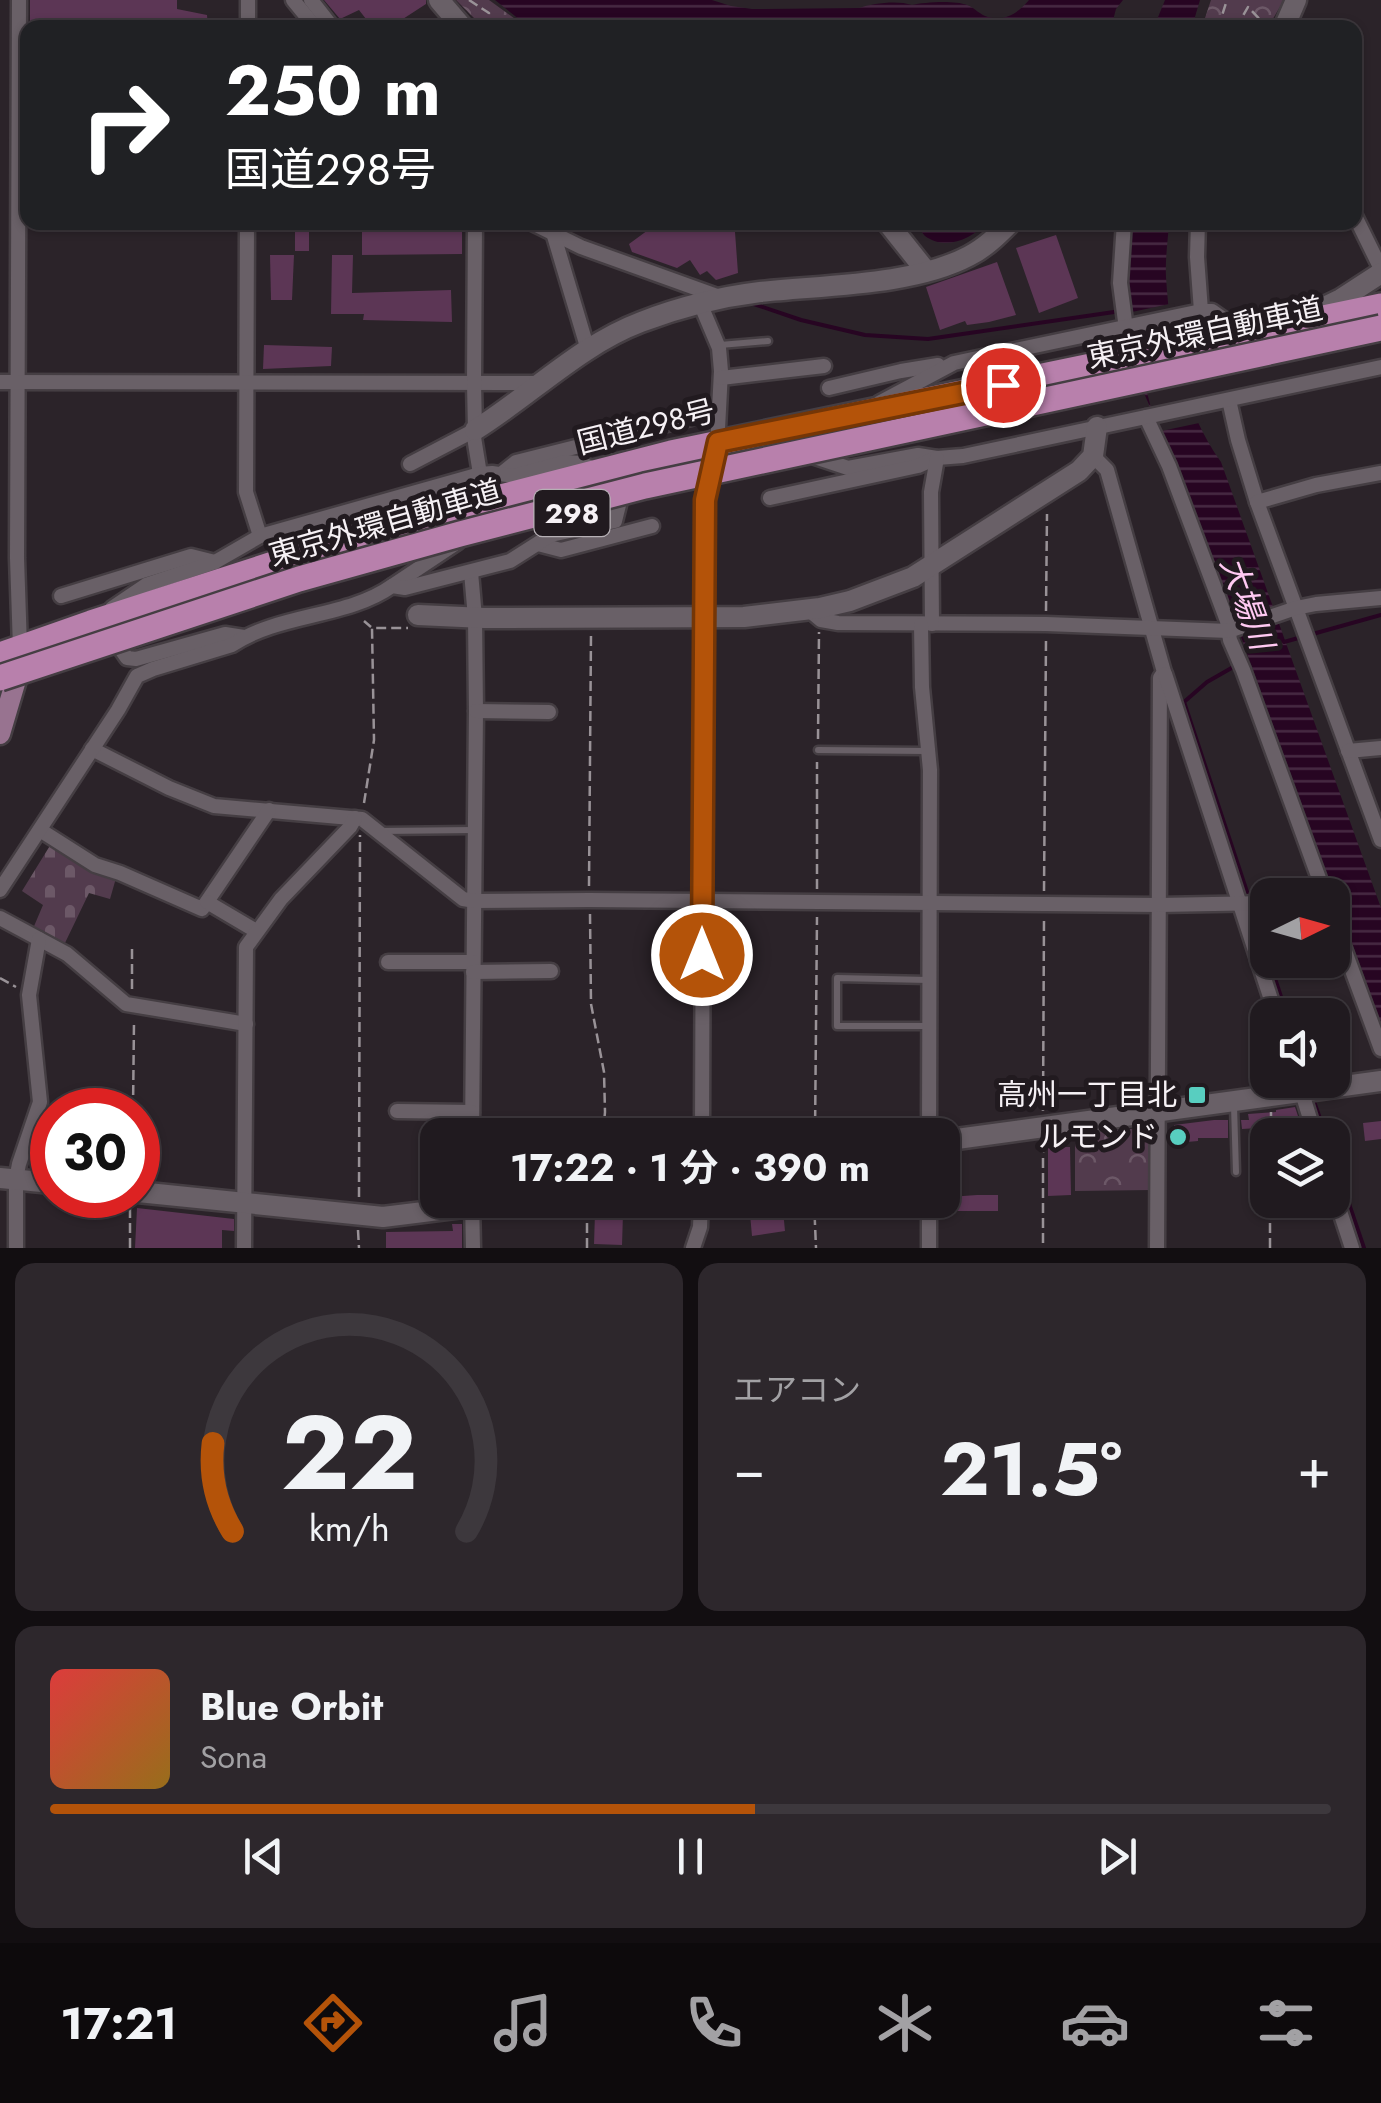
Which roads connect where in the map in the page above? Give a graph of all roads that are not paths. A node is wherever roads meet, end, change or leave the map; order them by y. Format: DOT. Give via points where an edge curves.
graph roads {
  1 [pos="19,0"];
  2 [pos="294,0"];
  3 [pos="440,0"];
  4 [pos="310,20"];
  5 [pos="456,20"];
  6 [pos="20,49"];
  7 [pos="22,230"];
  8 [pos="246,230"];
  9 [pos="475,230"];
  10 [pos="544,230"];
  11 [pos="893,230"];
  12 [pos="1002,230"];
  13 [pos="1123,230"];
  14 [pos="1198,230"];
  15 [pos="1362,230"];
  16 [pos="554,236"];
  17 [pos="926,271"];
  18 [pos="1381,271"];
  19 [pos="722,298"];
  20 [pos="700,303"];
  21 [pos="1381,309"];
  22 [pos="1201,311"];
  23 [pos="1126,328"];
  24 [pos="1276,328"];
  25 [pos="1381,332"];
  26 [pos="1246,335"];
  27 [pos="768,342"];
  28 [pos="718,346"];
  29 [pos="588,350"];
  30 [pos="954,363"];
  31 [pos="824,366"];
  32 [pos="1381,367"];
  33 [pos="721,378"];
  34 [pos="0,382"];
  35 [pos="19,382"];
  36 [pos="246,382"];
  37 [pos="474,382"];
  38 [pos="543,383"];
  39 [pos="829,388"];
  40 [pos="1222,401"];
  41 [pos="862,413"];
  42 [pos="1146,417"];
  43 [pos="691,418"];
  44 [pos="1097,427"];
  45 [pos="474,430"];
  46 [pos="718,442"];
  47 [pos="816,456"];
  48 [pos="1093,456"];
  49 [pos="936,458"];
  50 [pos="410,464"];
  51 [pos="599,472"];
  52 [pos="1381,473"];
  53 [pos="480,474"];
  54 [pos="501,474"];
  55 [pos="711,481"];
  56 [pos="770,498"];
  57 [pos="620,501"];
  58 [pos="1258,502"];
  59 [pos="652,526"];
  60 [pos="260,536"];
  61 [pos="459,541"];
  62 [pos="538,544"];
  63 [pos="215,562"];
  64 [pos="931,566"];
  65 [pos="471,572"];
  66 [pos="392,586"];
  67 [pos="19,594"];
  68 [pos="60,596"];
  69 [pos="1381,598"];
  70 [pos="1,599"];
  71 [pos="1296,608"];
  72 [pos="815,615"];
  73 [pos="703,617"];
  74 [pos="475,618"];
  75 [pos="91,622"];
  76 [pos="412,622"];
  77 [pos="926,624"];
  78 [pos="1150,627"];
  79 [pos="1233,630"];
  80 [pos="244,637"];
  81 [pos="118,645"];
  82 [pos="6,668"];
  83 [pos="1164,672"];
  84 [pos="476,711"];
  85 [pos="549,712"];
  86 [pos="0,734"];
  87 [pos="1381,748"];
  88 [pos="92,749"];
  89 [pos="818,750"];
  90 [pos="927,750"];
  91 [pos="1348,751"];
  92 [pos="269,810"];
  93 [pos="359,818"];
  94 [pos="40,830"];
  95 [pos="475,830"];
  96 [pos="380,831"];
  97 [pos="1381,840"];
  98 [pos="7,866"];
  99 [pos="1314,878"];
  100 [pos="0,890"];
  101 [pos="475,901"];
  102 [pos="207,902"];
  103 [pos="702,902"];
  104 [pos="930,902"];
  105 [pos="1239,904"];
  106 [pos="1250,904"];
  107 [pos="1159,906"];
  108 [pos="0,918"];
  109 [pos="256,931"];
  110 [pos="39,939"];
  111 [pos="388,962"];
  112 [pos="1350,964"];
  113 [pos="473,967"];
  114 [pos="550,971"];
  115 [pos="929,980"];
  116 [pos="1270,998"];
  117 [pos="246,1024"];
  118 [pos="929,1026"];
  119 [pos="1381,1048"];
  120 [pos="1381,1081"];
  121 [pos="1350,1083"];
  122 [pos="1250,1096"];
  123 [pos="1233,1100"];
  124 [pos="397,1111"];
  125 [pos="1157,1111"];
  126 [pos="472,1112"];
  127 [pos="472,1118"];
  128 [pos="702,1118"];
  129 [pos="929,1118"];
  130 [pos="960,1138"];
  131 [pos="1236,1172"];
  132 [pos="8,1178"];
  133 [pos="160,1198"];
  134 [pos="246,1203"];
  135 [pos="420,1211"];
  136 [pos="472,1218"];
  137 [pos="700,1218"];
  138 [pos="929,1218"];
  139 [pos="1342,1218"];
  140 [pos="16,1248"];
  141 [pos="244,1248"];
  142 [pos="472,1248"];
  143 [pos="693,1248"];
  144 [pos="929,1248"];
  145 [pos="1157,1248"];
  146 [pos="1352,1248"];
  1 -- 6 [label="street"];
  2 -- 4 [label="street"];
  3 -- 5 [label="street"];
  7 -- 35 [label="street"];
  8 -- 36 [label="street"];
  9 -- 37 [label="street"];
  10 -- 16 [label="street"];
  11 -- 17 [label="street"];
  12 -- 17 [label="street" via="967,258"];
  13 -- 23 [label="street"];
  14 -- 22 [label="street"];
  15 -- 18 [label="street"];
  16 -- 19 [label="street"];
  16 -- 29 [label="street"];
  17 -- 19 [label="street"];
  18 -- 24 [label="street" via="1341,299"];
  19 -- 20 [label="street"];
  20 -- 28 [label="street"];
  20 -- 29 [label="street" via="640,322"];
  21 -- 24 [label="highway, 国道298号 / 298"];
  21 -- 82 [label="highway, 東京外環自動車道" via="456,516 293,564"];
  22 -- 23 [label="street"];
  22 -- 26 [label="street" via="1212,311"];
  23 -- 30 [label="street"];
  24 -- 26 [label="highway, 国道298号 / 298"];
  25 -- 47 [label="highway, 298"];
  25 -- 82 [label="highway, 東京外環自動車道, bridge" via="645,486"];
  26 -- 41 [label="highway, 国道298号 / 298"];
  27 -- 28 [label="lane"];
  28 -- 33 [label="street"];
  29 -- 38 [label="street"];
  30 -- 39 [label="street"];
  30 -- 41 [label="street"];
  31 -- 33 [label="street"];
  32 -- 40 [label="street"];
  33 -- 46 [label="street"];
  34 -- 35 [label="street"];
  35 -- 36 [label="street"];
  35 -- 67 [label="street"];
  36 -- 37 [label="street"];
  36 -- 60 [label="street" via="246,492"];
  37 -- 38 [label="street"];
  37 -- 45 [label="street"];
  38 -- 45 [label="street"];
  40 -- 42 [label="street"];
  40 -- 58 [label="street"];
  41 -- 46 [label="highway, 国道298号 / 298"];
  42 -- 44 [label="street"];
  42 -- 79 [label="street"];
  43 -- 54 [label="street" via="516,462"];
  44 -- 48 [label="street"];
  44 -- 49 [label="street"];
  45 -- 50 [label="street"];
  45 -- 53 [label="street"];
  46 -- 51 [label="highway, 国道298号 / 298"];
  46 -- 55 [label="street"];
  47 -- 49 [label="street" via="848,468 918,455"];
  47 -- 55 [label="highway, 298"];
  48 -- 64 [label="street"];
  48 -- 78 [label="street" via="1107,470"];
  49 -- 56 [label="street"];
  49 -- 64 [label="street"];
  51 -- 54 [label="street" via="565,462"];
  51 -- 75 [label="highway, 国道298号 / 298" via="400,524"];
  52 -- 58 [label="street"];
  53 -- 54 [label="street"];
  53 -- 60 [label="street"];
  55 -- 57 [label="highway, 298"];
  55 -- 73 [label="street"];
  57 -- 61 [label="highway, 298"];
  57 -- 62 [label="street" via="615,521"];
  58 -- 71 [label="street"];
  59 -- 62 [label="street" via="561,550"];
  60 -- 63 [label="street"];
  61 -- 66 [label="street"];
  61 -- 81 [label="highway, 298"];
  62 -- 65 [label="street"];
  63 -- 68 [label="street" via="191,556"];
  63 -- 75 [label="street" via="146,586"];
  64 -- 72 [label="street"];
  64 -- 77 [label="street"];
  65 -- 66 [label="street"];
  65 -- 74 [label="street"];
  66 -- 80 [label="street" via="377,597"];
  67 -- 70 [label="street"];
  67 -- 82 [label="street"];
  69 -- 71 [label="street"];
  71 -- 79 [label="street"];
  71 -- 91 [label="street"];
  72 -- 73 [label="street"];
  72 -- 77 [label="street" via="838,624"];
  73 -- 74 [label="street"];
  73 -- 103 [label="street"];
  74 -- 76 [label="street"];
  74 -- 84 [label="street"];
  75 -- 82 [label="highway, 国道298号 / 298"];
  77 -- 78 [label="street"];
  77 -- 90 [label="street"];
  78 -- 79 [label="street"];
  78 -- 83 [label="street"];
  79 -- 99 [label="street" via="1230,640"];
  80 -- 81 [label="street" via="225,634 136,659"];
  80 -- 88 [label="street" via="136,676"];
  81 -- 82 [label="highway, 298"];
  82 -- 86 [label="main road"];
  83 -- 105 [label="street"];
  83 -- 107 [label="street"];
  84 -- 85 [label="street"];
  84 -- 95 [label="street"];
  87 -- 91 [label="street"];
  88 -- 92 [label="street" via="214,806"];
  88 -- 94 [label="street"];
  89 -- 90 [label="lane"];
  90 -- 104 [label="street"];
  91 -- 97 [label="street"];
  92 -- 93 [label="street"];
  92 -- 102 [label="street"];
  93 -- 96 [label="street"];
  93 -- 109 [label="street"];
  94 -- 98 [label="street"];
  94 -- 102 [label="street" via="95,865 202,910"];
  95 -- 96 [label="lane"];
  95 -- 101 [label="street"];
  96 -- 101 [label="street" via="463,899"];
  98 -- 100 [label="street"];
  101 -- 103 [label="street"];
  101 -- 113 [label="street"];
  102 -- 109 [label="street"];
  103 -- 104 [label="street"];
  103 -- 128 [label="street"];
  104 -- 107 [label="street"];
  104 -- 115 [label="street"];
  105 -- 106 [label="street"];
  105 -- 107 [label="street"];
  105 -- 116 [label="street"];
  107 -- 125 [label="street"];
  108 -- 110 [label="street"];
  109 -- 117 [label="street" via="246,947"];
  110 -- 117 [label="street" via="80,962 133,1007"];
  110 -- 132 [label="street" via="29,995 40,1102"];
  111 -- 113 [label="street"];
  112 -- 119 [label="street"];
  113 -- 114 [label="street"];
  113 -- 126 [label="street"];
  115 -- 118 [label="street"];
  115 -- 118 [label="lane" via="837,978 836,1026"];
  117 -- 134 [label="street"];
  118 -- 129 [label="street"];
  120 -- 121 [label="street"];
  122 -- 123 [label="street"];
  123 -- 125 [label="street"];
  123 -- 131 [label="lane"];
  124 -- 126 [label="street"];
  125 -- 130 [label="street"];
  125 -- 145 [label="street"];
  126 -- 127 [label="street"];
  132 -- 140 [label="street"];
  133 -- 134 [label="street"];
  134 -- 135 [label="street" via="383,1217"];
  134 -- 141 [label="street"];
  136 -- 142 [label="street"];
  137 -- 143 [label="street"];
  138 -- 144 [label="street"];
  139 -- 146 [label="street"];
}
